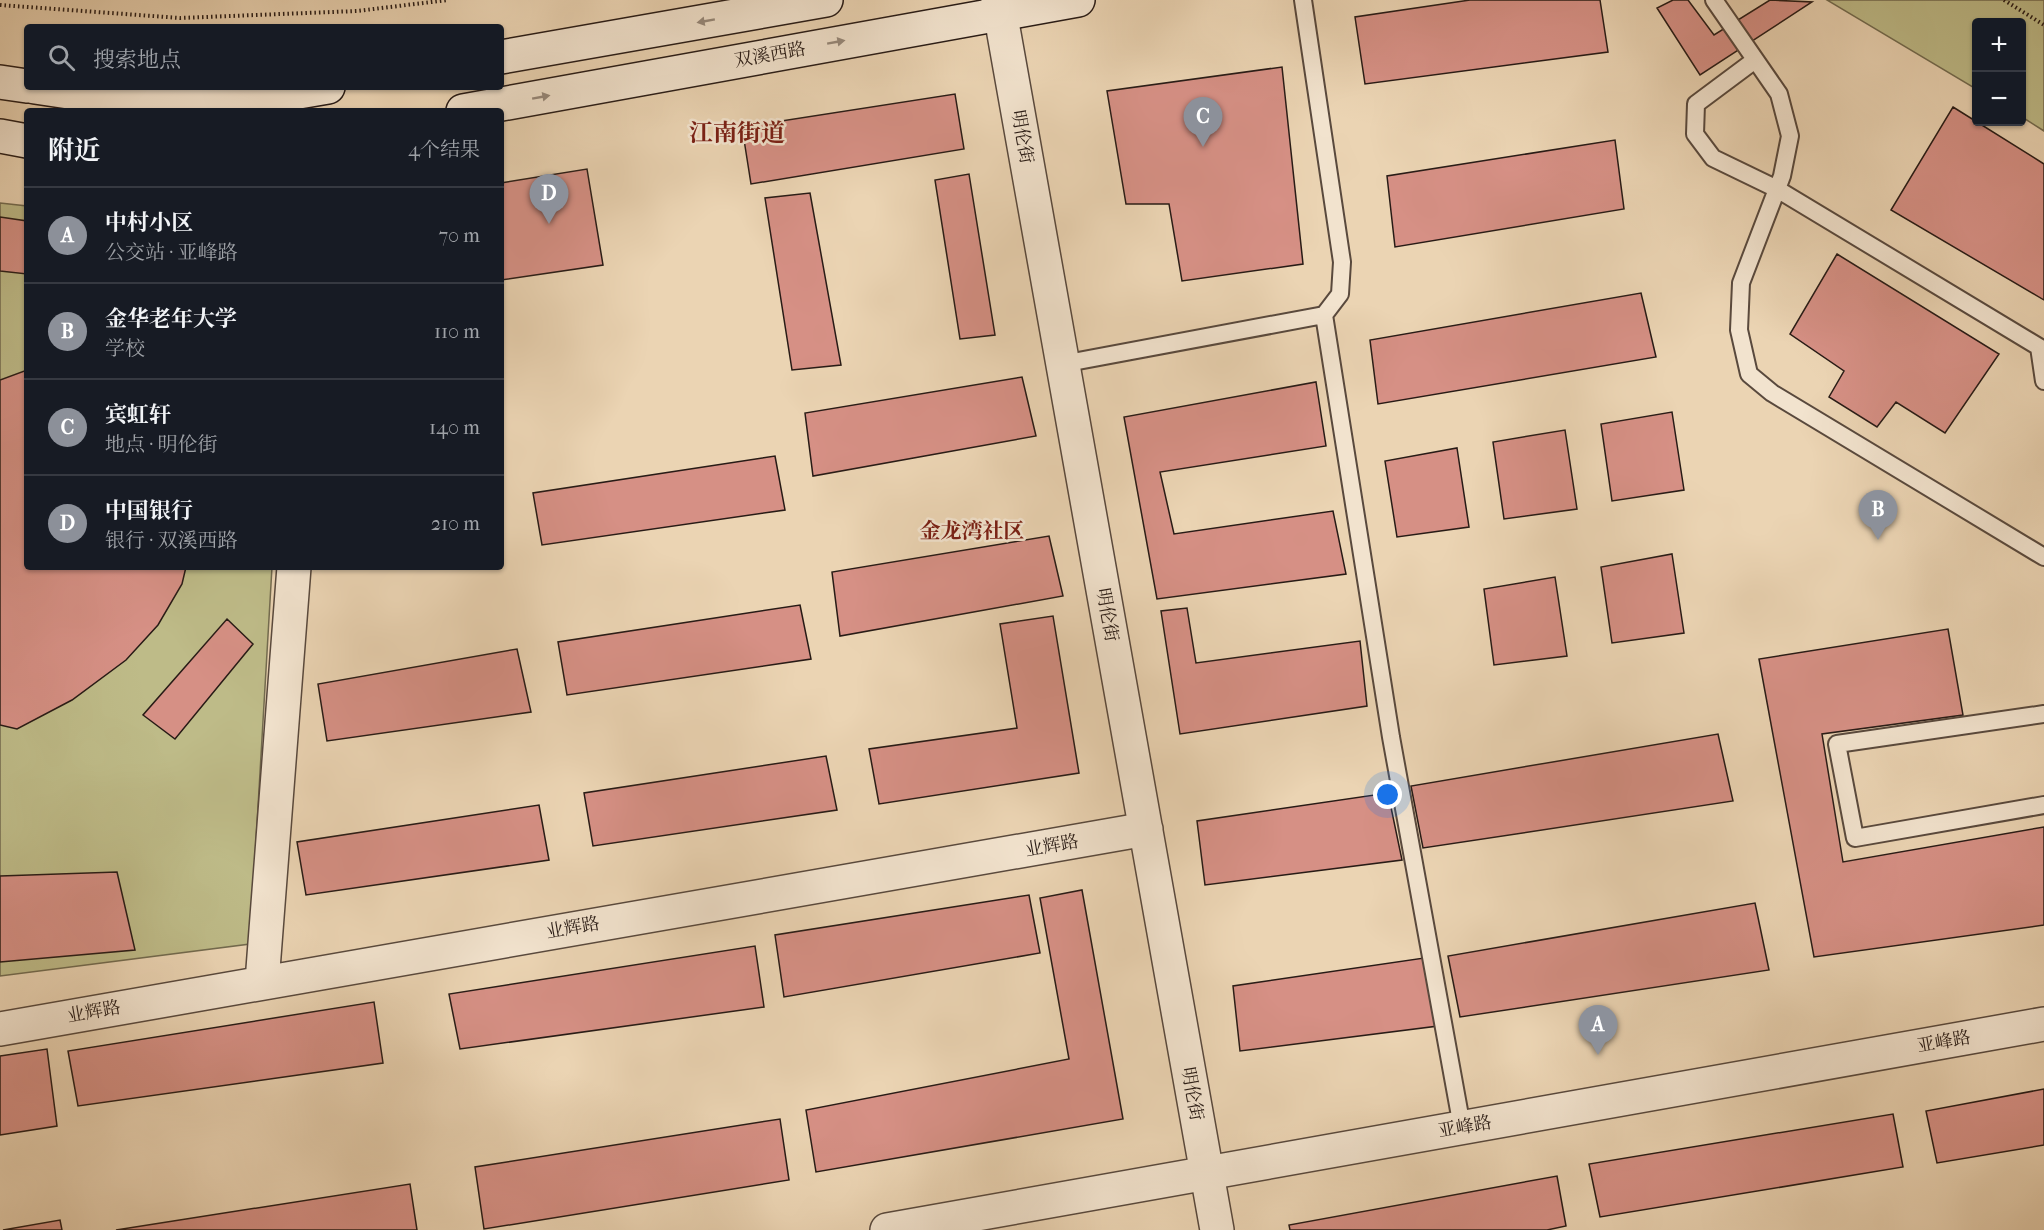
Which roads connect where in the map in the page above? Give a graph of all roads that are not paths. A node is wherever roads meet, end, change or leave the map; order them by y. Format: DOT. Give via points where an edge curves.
graph roads {
  1 [pos="826,0"];
  2 [pos="1078,0"];
  3 [pos="1303,0"];
  4 [pos="1714,0"];
  5 [pos="999,6"];
  6 [pos="504,56"];
  7 [pos="1755,60"];
  8 [pos="0,82"];
  9 [pos="24,86"];
  10 [pos="55,90"];
  11 [pos="310,90"];
  12 [pos="478,108"];
  13 [pos="0,136"];
  14 [pos="24,140"];
  15 [pos="1777,189"];
  16 [pos="1324,315"];
  17 [pos="2042,349"];
  18 [pos="1062,364"];
  19 [pos="2044,381"];
  20 [pos="2044,557"];
  21 [pos="294,570"];
  22 [pos="2044,714"];
  23 [pos="2044,805"];
  24 [pos="1146,829"];
  25 [pos="262,982"];
  26 [pos="2044,1024"];
  27 [pos="0,1029"];
  28 [pos="1462,1127"];
  29 [pos="1206,1173"];
  30 [pos="886,1230"];
  31 [pos="1217,1230"];
  1 -- 6 [label="street, one-way"];
  2 -- 5 [label="street, 双溪西路"];
  3 -- 16 [label="lane" via="1342,262 1340,294"];
  4 -- 7 [label="lane"];
  12 -- 5 [label="street, 双溪西路, one-way"];
  5 -- 18 [label="street, 明伦街"];
  7 -- 15 [label="lane" via="1779,94 1790,136"];
  7 -- 15 [label="lane" via="1696,104 1695,134 1713,158"];
  8 -- 9 [label="street"];
  10 -- 11 [label="street" via="142,103 252,100"];
  13 -- 14 [label="street"];
  15 -- 17 [label="lane"];
  15 -- 20 [label="lane" via="1741,283 1738,330 1749,374 1772,393"];
  16 -- 18 [label="lane"];
  16 -- 28 [label="lane" via="1391,736"];
  17 -- 19 [label="lane"];
  18 -- 24 [label="street, 明伦街"];
  21 -- 25 [label="street"];
  22 -- 23 [label="lane" via="1837,744 1855,838"];
  24 -- 25 [label="street, 业辉路"];
  24 -- 29 [label="street, 明伦街"];
  25 -- 27 [label="street, 业辉路"];
  26 -- 28 [label="street, 亚峰路"];
  28 -- 29 [label="street, 亚峰路"];
  29 -- 30 [label="street, 亚峰路"];
  29 -- 31 [label="street, 明伦街"];
}
